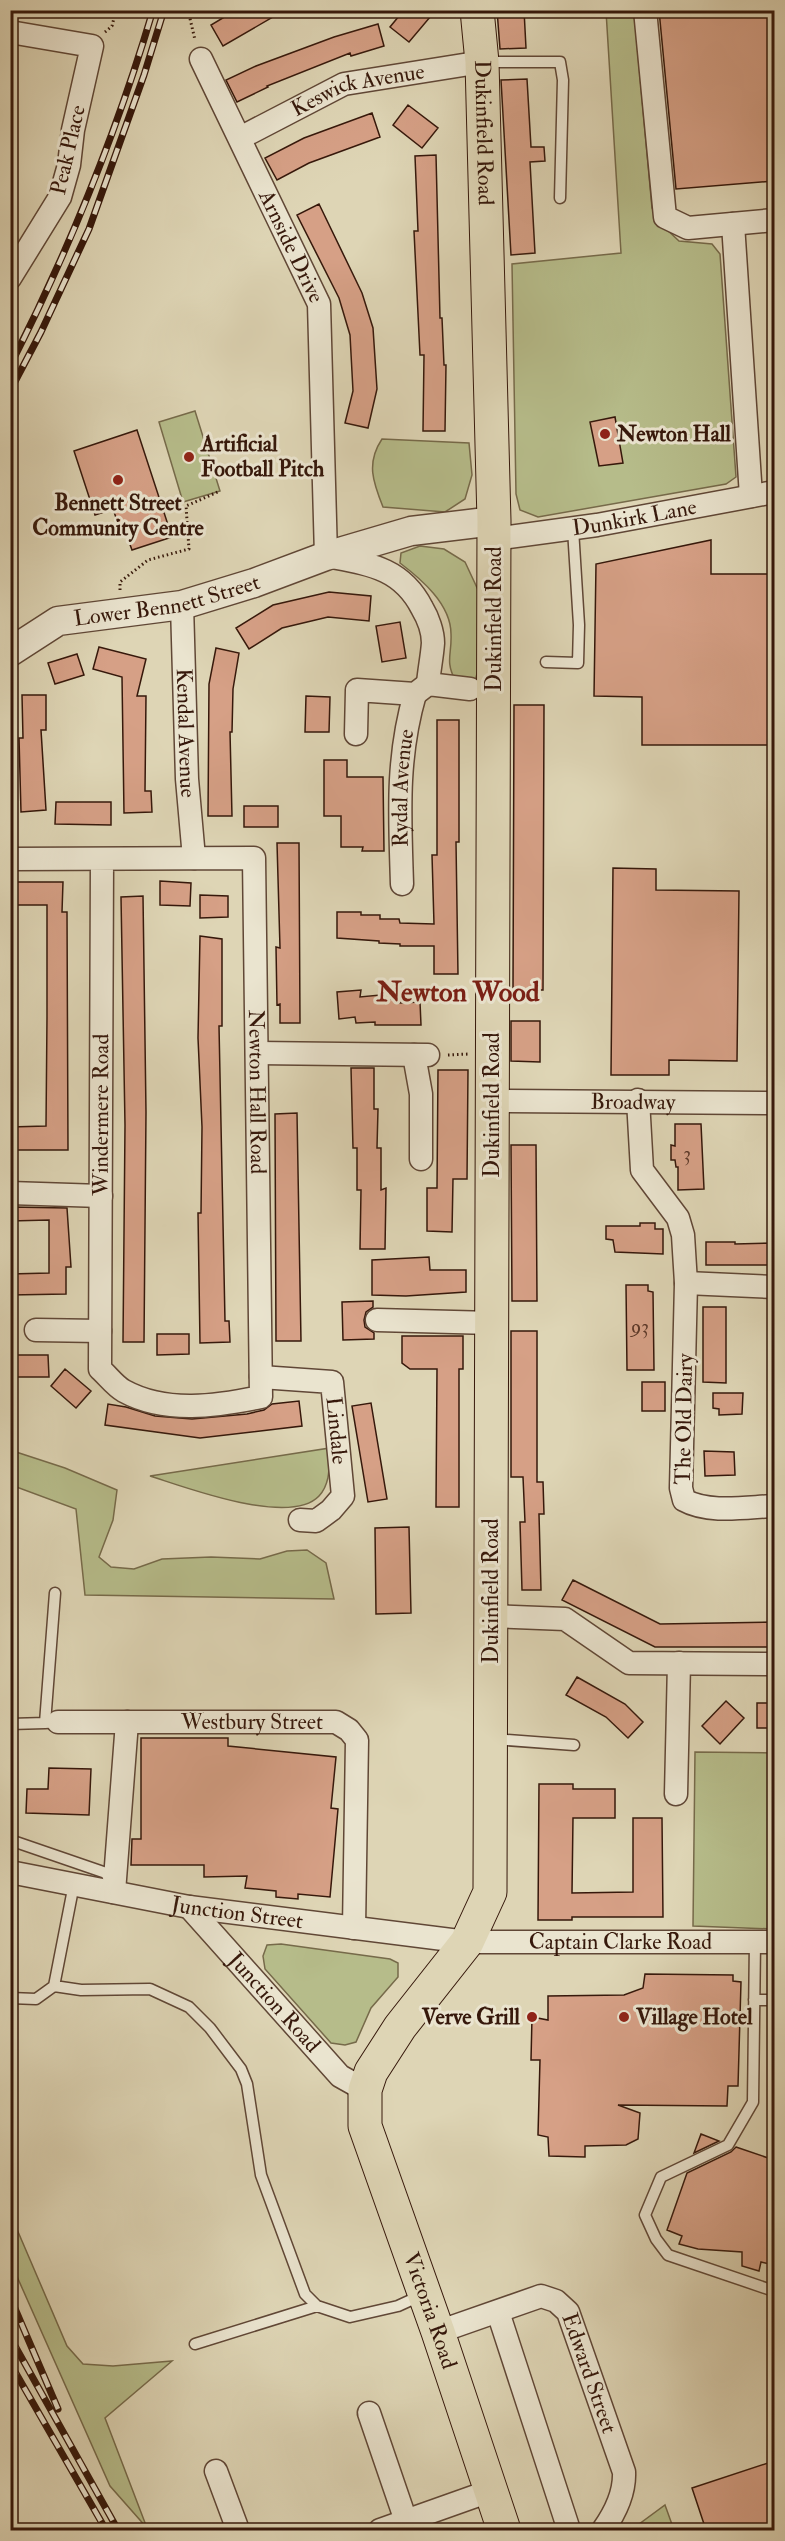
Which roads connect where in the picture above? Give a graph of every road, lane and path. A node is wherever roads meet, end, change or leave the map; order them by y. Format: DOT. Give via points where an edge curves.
graph roads {
  1 [pos="188,10"];
  2 [pos="477,10"];
  3 [pos="645,10"];
  4 [pos="10,32"];
  5 [pos="201,59"];
  6 [pos="482,62"];
  7 [pos="240,138"];
  8 [pos="560,198"];
  9 [pos="774,220"];
  10 [pos="733,224"];
  11 [pos="10,278"];
  12 [pos="220,491"];
  13 [pos="774,492"];
  14 [pos="751,496"];
  15 [pos="573,528"];
  16 [pos="494,530"];
  17 [pos="326,556"];
  18 [pos="182,605"];
  19 [pos="122,613"];
  20 [pos="10,652"];
  21 [pos="546,662"];
  22 [pos="421,689"];
  23 [pos="470,689"];
  24 [pos="356,734"];
  25 [pos="194,858"];
  26 [pos="10,859"];
  27 [pos="102,859"];
  28 [pos="402,885"];
  29 [pos="257,1053"];
  30 [pos="492,1054"];
  31 [pos="421,1055"];
  32 [pos="638,1100"];
  33 [pos="492,1101"];
  34 [pos="774,1103"];
  35 [pos="421,1159"];
  36 [pos="10,1193"];
  37 [pos="101,1196"];
  38 [pos="686,1283"];
  39 [pos="774,1287"];
  40 [pos="377,1320"];
  41 [pos="492,1323"];
  42 [pos="36,1330"];
  43 [pos="100,1331"];
  44 [pos="100,1369"];
  45 [pos="261,1377"];
  46 [pos="774,1506"];
  47 [pos="300,1520"];
  48 [pos="56,1593"];
  49 [pos="491,1616"];
  50 [pos="679,1663"];
  51 [pos="774,1664"];
  52 [pos="52,1722"];
  53 [pos="127,1722"];
  54 [pos="10,1724"];
  55 [pos="490,1739"];
  56 [pos="574,1745"];
  57 [pos="676,1794"];
  58 [pos="10,1840"];
  59 [pos="10,1872"];
  60 [pos="74,1884"];
  61 [pos="114,1892"];
  62 [pos="189,1907"];
  63 [pos="354,1928"];
  64 [pos="764,1941"];
  65 [pos="467,1942"];
  66 [pos="54,1986"];
  67 [pos="10,1998"];
  68 [pos="754,2000"];
  69 [pos="774,2000"];
  70 [pos="365,2090"];
  71 [pos="774,2291"];
  72 [pos="425,2294"];
  73 [pos="317,2306"];
  74 [pos="498,2312"];
  75 [pos="438,2332"];
  76 [pos="195,2344"];
  77 [pos="369,2414"];
  78 [pos="216,2471"];
  79 [pos="490,2491"];
  80 [pos="406,2521"];
  81 [pos="238,2530"];
  82 [pos="380,2530"];
  83 [pos="504,2530"];
  84 [pos="569,2530"];
  85 [pos="603,2530"];
  1 -- 5 [label="path"];
  2 -- 6 [label="main road, Dukinfield Road"];
  3 -- 10 [label="street" via="665,217 688,228"];
  4 -- 11 [label="street, Peak Place" via="92,46 60,197"];
  5 -- 7 [label="street, Arnside Drive"];
  6 -- 7 [label="street, Keswick Avenue" via="345,84"];
  6 -- 8 [label="lane" via="560,62"];
  6 -- 16 [label="main road, Dukinfield Road"];
  7 -- 17 [label="street, Arnside Drive" via="319,304"];
  9 -- 10 [label="street"];
  10 -- 14 [label="street"];
  12 -- 19 [label="path" via="186,506 189,549 148,560 120,582"];
  13 -- 14 [label="street, Dunkirk Lane"];
  14 -- 15 [label="street, Dunkirk Lane"];
  15 -- 16 [label="street, Dunkirk Lane"];
  15 -- 21 [label="lane" via="578,663"];
  16 -- 17 [label="street, Lower Bennett Street" via="411,531"];
  16 -- 30 [label="main road, Dukinfield Road"];
  17 -- 18 [label="street, Lower Bennett Street" via="254,584"];
  17 -- 22 [label="street" via="366,563 388,572 416,595 427,616 433,641"];
  18 -- 19 [label="street, Lower Bennett Street"];
  18 -- 25 [label="street, Kendal Avenue" via="187,779"];
  19 -- 20 [label="street, Lower Bennett Street" via="58,621"];
  22 -- 23 [label="street"];
  22 -- 24 [label="street" via="357,690"];
  22 -- 28 [label="street, Rydal Avenue" via="405,727 400,763"];
  25 -- 27 [label="street, Newton Hall Road"];
  25 -- 29 [label="street, Newton Hall Road" via="254,858"];
  26 -- 27 [label="street, Newton Hall Road"];
  27 -- 37 [label="street, Windermere Road"];
  29 -- 31 [label="street"];
  29 -- 45 [label="street, Newton Hall Road"];
  30 -- 31 [label="path"];
  30 -- 33 [label="main road, Dukinfield Road"];
  31 -- 35 [label="street"];
  32 -- 33 [label="street, Broadway"];
  32 -- 34 [label="street, Broadway"];
  32 -- 38 [label="street, The Old Dairy" via="642,1170 678,1218"];
  33 -- 41 [label="main road, Dukinfield Road"];
  36 -- 37 [label="street"];
  37 -- 43 [label="street, Windermere Road"];
  38 -- 39 [label="street"];
  38 -- 46 [label="street, The Old Dairy" via="681,1488 684,1500 705,1507"];
  40 -- 41 [label="street"];
  41 -- 49 [label="main road, Dukinfield Road"];
  42 -- 43 [label="street"];
  43 -- 44 [label="street, Windermere Road"];
  44 -- 45 [label="street, Newton Hall Road" via="122,1390 144,1400 172,1405 212,1406 261,1396"];
  45 -- 47 [label="street, Lindale" via="332,1383 343,1496 316,1521"];
  48 -- 52 [label="lane"];
  49 -- 50 [label="street" via="565,1619 629,1663"];
  49 -- 55 [label="main road, Dukinfield Road"];
  50 -- 51 [label="street"];
  50 -- 57 [label="street"];
  52 -- 53 [label="street, Westbury Street"];
  52 -- 54 [label="lane"];
  53 -- 61 [label="street"];
  53 -- 63 [label="street, Westbury Street" via="336,1722 349,1730 357,1740"];
  55 -- 56 [label="lane"];
  55 -- 65 [label="main road, Dukinfield Road" via="490,1892"];
  58 -- 61 [label="lane" via="106,1873"];
  59 -- 60 [label="street, Junction Street"];
  60 -- 61 [label="street, Junction Street"];
  60 -- 66 [label="lane"];
  61 -- 62 [label="street, Junction Street"];
  62 -- 63 [label="street, Junction Street"];
  62 -- 70 [label="street, Junction Road" via="340,2076"];
  63 -- 65 [label="street, Junction Street"];
  64 -- 65 [label="street, Captain Clarke Road"];
  64 -- 68 [label="lane"];
  65 -- 70 [label="main road, Dukinfield Road" via="400,2027 371,2072"];
  66 -- 67 [label="lane" via="36,1999"];
  66 -- 73 [label="lane" via="81,1990 150,1989 189,2007 210,2028 241,2069 247,2084 261,2175 305,2294"];
  68 -- 69 [label="lane"];
  68 -- 71 [label="lane" via="753,2102 728,2145 662,2177 645,2215 668,2255"];
  70 -- 72 [label="main road, Victoria Road" via="365,2126"];
  72 -- 73 [label="lane" via="398,2306 351,2317"];
  72 -- 75 [label="main road, Victoria Road"];
  73 -- 76 [label="lane"];
  74 -- 75 [label="street, Edward Street"];
  74 -- 84 [label="street"];
  74 -- 85 [label="street, Edward Street" via="541,2296 556,2301 568,2312 624,2472 625,2486"];
  75 -- 79 [label="main road, Victoria Road"];
  77 -- 80 [label="street"];
  78 -- 81 [label="street"];
  79 -- 80 [label="street"];
  79 -- 83 [label="main road, Victoria Road"];
  80 -- 82 [label="street"];
}
